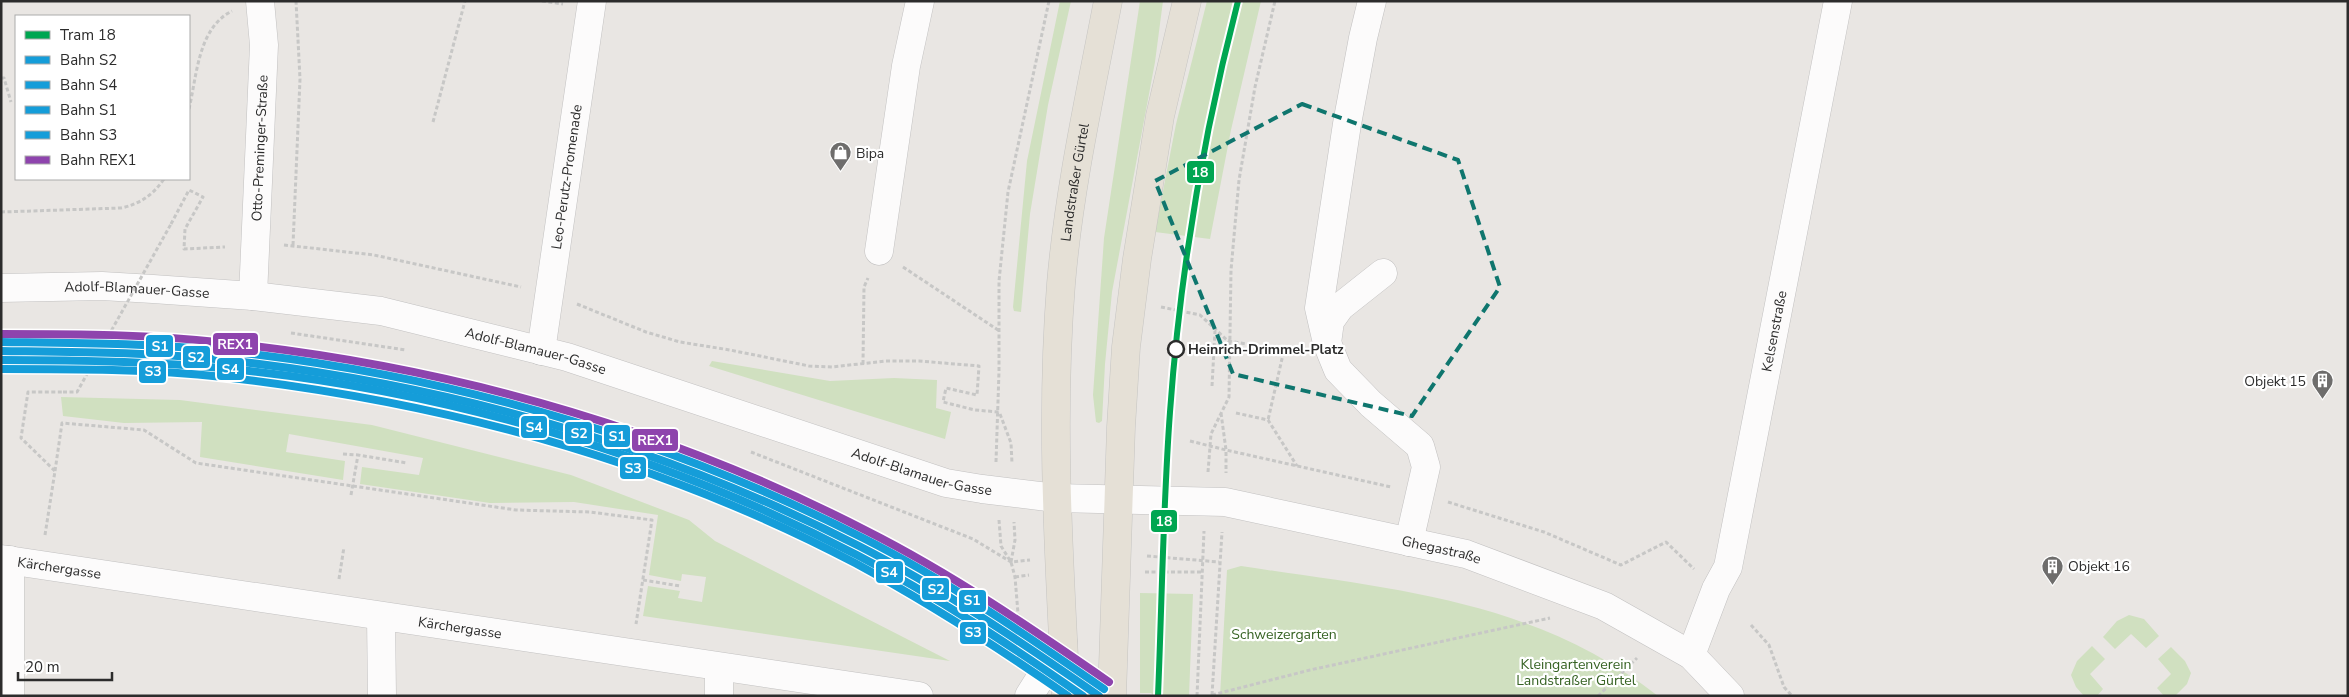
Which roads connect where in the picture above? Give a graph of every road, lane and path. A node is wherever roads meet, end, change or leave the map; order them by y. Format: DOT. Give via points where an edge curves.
graph roads {
  1 [pos="260,1"];
  2 [pos="296,1"];
  3 [pos="465,1"];
  4 [pos="542,1"];
  5 [pos="592,1"];
  6 [pos="920,1"];
  7 [pos="1049,1"];
  8 [pos="1108,1"];
  9 [pos="1187,1"];
  10 [pos="1275,1"];
  11 [pos="1372,1"];
  12 [pos="1838,1"];
  13 [pos="553,2"];
  14 [pos="222,16"];
  15 [pos="1,78"];
  16 [pos="11,102"];
  17 [pos="190,105"];
  18 [pos="433,122"];
  19 [pos="163,180"];
  20 [pos="1,212"];
  21 [pos="292,245"];
  22 [pos="184,249"];
  23 [pos="879,251"];
  24 [pos="1383,273"];
  25 [pos="864,287"];
  26 [pos="1,288"];
  27 [pos="253,296"];
  28 [pos="1174,309"];
  29 [pos="113,312"];
  30 [pos="123,313"];
  31 [pos="999,330"];
  32 [pos="1215,331"];
  33 [pos="289,333"];
  34 [pos="1228,341"];
  35 [pos="1327,343"];
  36 [pos="541,351"];
  37 [pos="414,352"];
  38 [pos="919,361"];
  39 [pos="863,364"];
  40 [pos="1212,386"];
  41 [pos="1221,413"];
  42 [pos="1236,413"];
  43 [pos="1268,420"];
  44 [pos="1190,441"];
  45 [pos="1210,446"];
  46 [pos="742,449"];
  47 [pos="1226,450"];
  48 [pos="343,454"];
  49 [pos="358,455"];
  50 [pos="407,463"];
  51 [pos="1298,466"];
  52 [pos="55,471"];
  53 [pos="353,486"];
  54 [pos="1422,494"];
  55 [pos="351,496"];
  56 [pos="1056,498"];
  57 [pos="1118,499"];
  58 [pos="1216,502"];
  59 [pos="1015,540"];
  60 [pos="1409,542"];
  61 [pos="1142,556"];
  62 [pos="1040,559"];
  63 [pos="6,560"];
  64 [pos="1203,560"];
  65 [pos="1011,562"];
  66 [pos="1219,562"];
  67 [pos="41,566"];
  68 [pos="1701,574"];
  69 [pos="643,580"];
  70 [pos="680,586"];
  71 [pos="1018,608"];
  72 [pos="381,616"];
  73 [pos="1556,617"];
  74 [pos="1751,626"];
  75 [pos="1659,637"];
  76 [pos="1063,642"];
  77 [pos="632,654"];
  78 [pos="1691,655"];
  79 [pos="719,667"];
  80 [pos="1112,687"];
  81 [pos="1212,695"];
  82 [pos="10,696"];
  83 [pos="382,696"];
  84 [pos="718,696"];
  85 [pos="919,696"];
  86 [pos="1030,696"];
  87 [pos="1066,696"];
  88 [pos="1197,696"];
  89 [pos="1598,696"];
  90 [pos="1730,696"];
  91 [pos="1792,696"];
  1 -- 27 [label="street, Otto-Preminger-Straße" via="264,45"];
  2 -- 21 [label="path" via="300,79"];
  3 -- 18 [label="path"];
  4 -- 13 [label="path"];
  5 -- 36 [label="street, Leo-Perutz-Promenade"];
  6 -- 23 [label="street" via="906,66"];
  7 -- 31 [label="path" via="1008,192 999,281"];
  8 -- 56 [label="main road, Landstraßer Gürtel" via="1071,204 1061,283 1056,366"];
  9 -- 57 [label="main road" via="1160,116 1137,259 1126,348"];
  10 -- 34 [label="path" via="1239,180"];
  11 -- 35 [label="street" via="1348,114 1325,258 1319,308"];
  12 -- 78 [label="street, Kelsenstraße" via="1728,567"];
  14 -- 17 [label="path" via="205,39"];
  15 -- 16 [label="path" via="4,78"];
  19 -- 20 [label="path" via="147,198 121,208"];
  22 -- 52 [label="path, bridge" via="186,229 203,197 190,190 77,392 28,392 21,438"];
  23 -- 31 [label="path"];
  24 -- 35 [label="street" via="1340,307 1330,321"];
  25 -- 39 [label="path"];
  26 -- 27 [label="street, Adolf-Blamauer-Gasse" via="102,286"];
  27 -- 36 [label="street, Adolf-Blamauer-Gasse" via="381,311"];
  28 -- 32 [label="path" via="1200,315"];
  29 -- 30 [label="path"];
  31 -- 38 [label="path" via="998,412 943,402 946,388 977,394 979,366"];
  32 -- 34 [label="path"];
  32 -- 40 [label="path"];
  33 -- 37 [label="path"];
  34 -- 41 [label="path" via="1229,397"];
  34 -- 43 [label="path" via="1284,350"];
  35 -- 54 [label="street" via="1338,370 1371,404 1420,446 1426,467"];
  36 -- 56 [label="street, Adolf-Blamauer-Gasse" via="946,482 982,490"];
  41 -- 45 [label="path" via="1211,434"];
  41 -- 47 [label="path"];
  42 -- 43 [label="path"];
  43 -- 51 [label="path"];
  44 -- 45 [label="path"];
  45 -- 47 [label="path"];
  45 -- 58 [label="path"];
  46 -- 65 [label="path" via="973,539"];
  47 -- 51 [label="path"];
  47 -- 58 [label="path"];
  48 -- 49 [label="path"];
  49 -- 50 [label="path"];
  49 -- 53 [label="path"];
  51 -- 54 [label="path"];
  52 -- 53 [label="path" via="62,423 144,430 196,463"];
  52 -- 67 [label="path"];
  53 -- 55 [label="path"];
  53 -- 69 [label="path" via="516,510 590,512 652,520"];
  54 -- 60 [label="street"];
  54 -- 68 [label="path" via="1544,532 1621,565 1666,542"];
  56 -- 57 [label="street"];
  56 -- 76 [label="main road"];
  57 -- 58 [label="street, Ghegastraße"];
  57 -- 80 [label="main road"];
  58 -- 60 [label="street, Ghegastraße"];
  58 -- 64 [label="path"];
  58 -- 66 [label="path"];
  59 -- 65 [label="path"];
  60 -- 75 [label="street, Ghegastraße" via="1466,554 1604,606"];
  61 -- 64 [label="path"];
  62 -- 65 [label="path"];
  63 -- 67 [label="street, Kärchergasse"];
  63 -- 82 [label="street"];
  64 -- 66 [label="path"];
  64 -- 88 [label="path"];
  65 -- 71 [label="path"];
  66 -- 81 [label="path"];
  67 -- 72 [label="street, Kärchergasse"];
  69 -- 70 [label="path"];
  69 -- 77 [label="path"];
  72 -- 77 [label="street, Kärchergasse"];
  72 -- 83 [label="street"];
  73 -- 81 [label="path" via="1310,670"];
  74 -- 91 [label="path" via="1769,645 1784,687"];
  75 -- 78 [label="street, Ghegastraße"];
  75 -- 89 [label="path"];
  76 -- 86 [label="street"];
  76 -- 87 [label="main road"];
  77 -- 79 [label="street, Kärchergasse"];
  78 -- 90 [label="street, Ghegastraße"];
  79 -- 84 [label="street"];
  79 -- 85 [label="street, Kärchergasse"];
}
